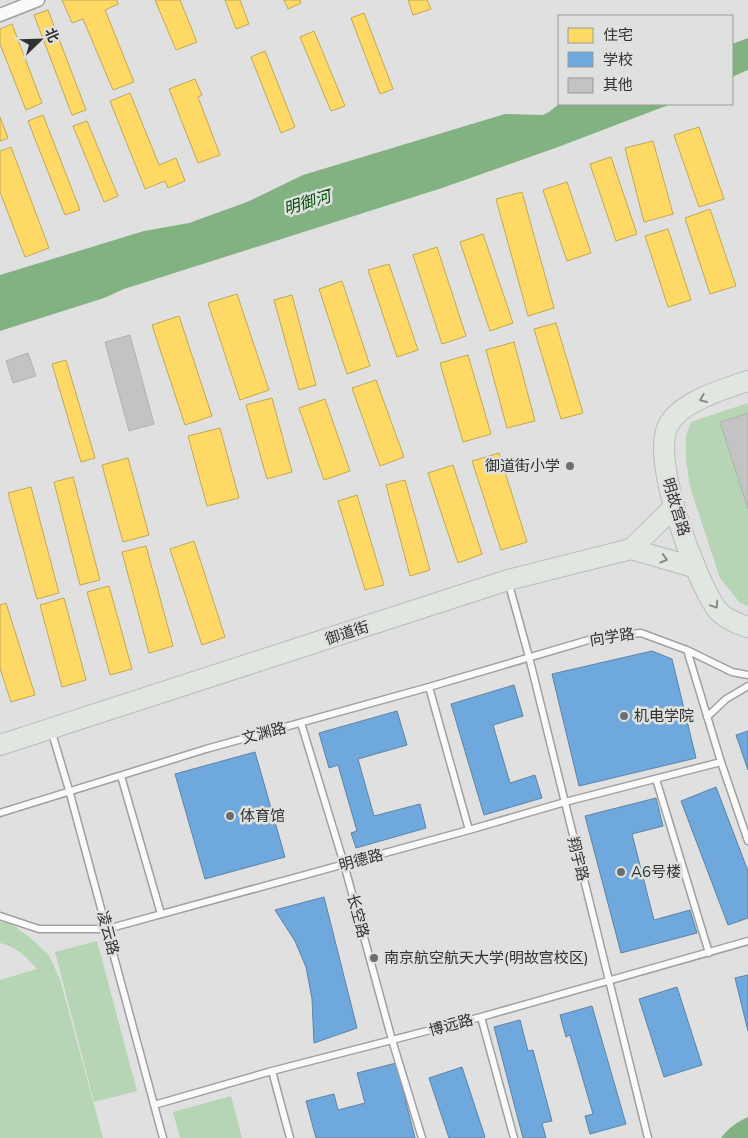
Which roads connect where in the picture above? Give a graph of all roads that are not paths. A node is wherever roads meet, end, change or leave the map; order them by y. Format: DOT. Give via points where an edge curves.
graph roads {
  1 [pos="38,0"];
  2 [pos="0,15"];
  3 [pos="748,381"];
  4 [pos="674,507"];
  5 [pos="631,549"];
  6 [pos="696,568"];
  7 [pos="508,580"];
  8 [pos="748,627"];
  9 [pos="687,650"];
  10 [pos="529,657"];
  11 [pos="748,675"];
  12 [pos="748,686"];
  13 [pos="429,687"];
  14 [pos="707,717"];
  15 [pos="302,723"];
  16 [pos="51,729"];
  17 [pos="0,745"];
  18 [pos="721,762"];
  19 [pos="121,776"];
  20 [pos="656,779"];
  21 [pos="70,790"];
  22 [pos="564,802"];
  23 [pos="0,813"];
  24 [pos="468,830"];
  25 [pos="748,841"];
  26 [pos="344,864"];
  27 [pos="161,914"];
  28 [pos="0,916"];
  29 [pos="107,929"];
  30 [pos="748,941"];
  31 [pos="709,953"];
  32 [pos="608,980"];
  33 [pos="481,1017"];
  34 [pos="392,1040"];
  35 [pos="272,1071"];
  36 [pos="154,1105"];
  37 [pos="163,1138"];
  38 [pos="290,1138"];
  39 [pos="422,1138"];
  40 [pos="514,1138"];
  41 [pos="647,1138"];
  1 -- 2 [label="street"];
  3 -- 4 [label="main road, 明故宫路, one-way" via="683,408 668,425 663,441 665,471"];
  4 -- 5 [label="main road"];
  4 -- 6 [label="main road, 明故宫路"];
  5 -- 6 [label="main road, one-way"];
  5 -- 7 [label="main road, 御道街"];
  6 -- 8 [label="main road, 明故宫路, one-way" via="716,609"];
  7 -- 10 [label="lane, 翔宇路"];
  7 -- 16 [label="main road, 御道街"];
  9 -- 10 [label="lane, 向学路" via="641,633 602,636"];
  9 -- 11 [label="lane, 向学路" via="732,672"];
  9 -- 14 [label="lane"];
  10 -- 13 [label="lane, 文渊路"];
  10 -- 22 [label="lane, 翔宇路"];
  12 -- 14 [label="lane" via="726,699"];
  13 -- 15 [label="lane, 文渊路"];
  13 -- 24 [label="lane"];
  14 -- 18 [label="lane"];
  15 -- 19 [label="lane, 文渊路"];
  15 -- 26 [label="lane, 长空路"];
  16 -- 17 [label="main road, 御道街"];
  16 -- 21 [label="lane, 凌云路"];
  18 -- 20 [label="lane, 明德路"];
  18 -- 25 [label="lane"];
  19 -- 21 [label="lane, 文渊路"];
  19 -- 27 [label="lane"];
  20 -- 22 [label="lane, 明德路"];
  20 -- 31 [label="lane"];
  21 -- 23 [label="lane, 文渊路"];
  21 -- 29 [label="lane, 凌云路"];
  22 -- 24 [label="lane, 明德路"];
  22 -- 32 [label="lane, 翔宇路"];
  24 -- 26 [label="lane, 明德路"];
  26 -- 27 [label="lane, 明德路"];
  26 -- 34 [label="lane, 长空路"];
  27 -- 29 [label="lane, 明德路"];
  28 -- 29 [label="lane, 明德路" via="39,929"];
  29 -- 36 [label="lane, 凌云路"];
  30 -- 31 [label="lane, 博远路"];
  31 -- 32 [label="lane, 博远路"];
  32 -- 33 [label="lane, 博远路"];
  32 -- 41 [label="lane, 翔宇路"];
  33 -- 34 [label="lane, 博远路"];
  33 -- 40 [label="lane"];
  34 -- 35 [label="lane, 博远路"];
  34 -- 39 [label="lane, 长空路"];
  35 -- 36 [label="lane, 博远路"];
  35 -- 38 [label="lane"];
  36 -- 37 [label="lane, 凌云路"];
}
